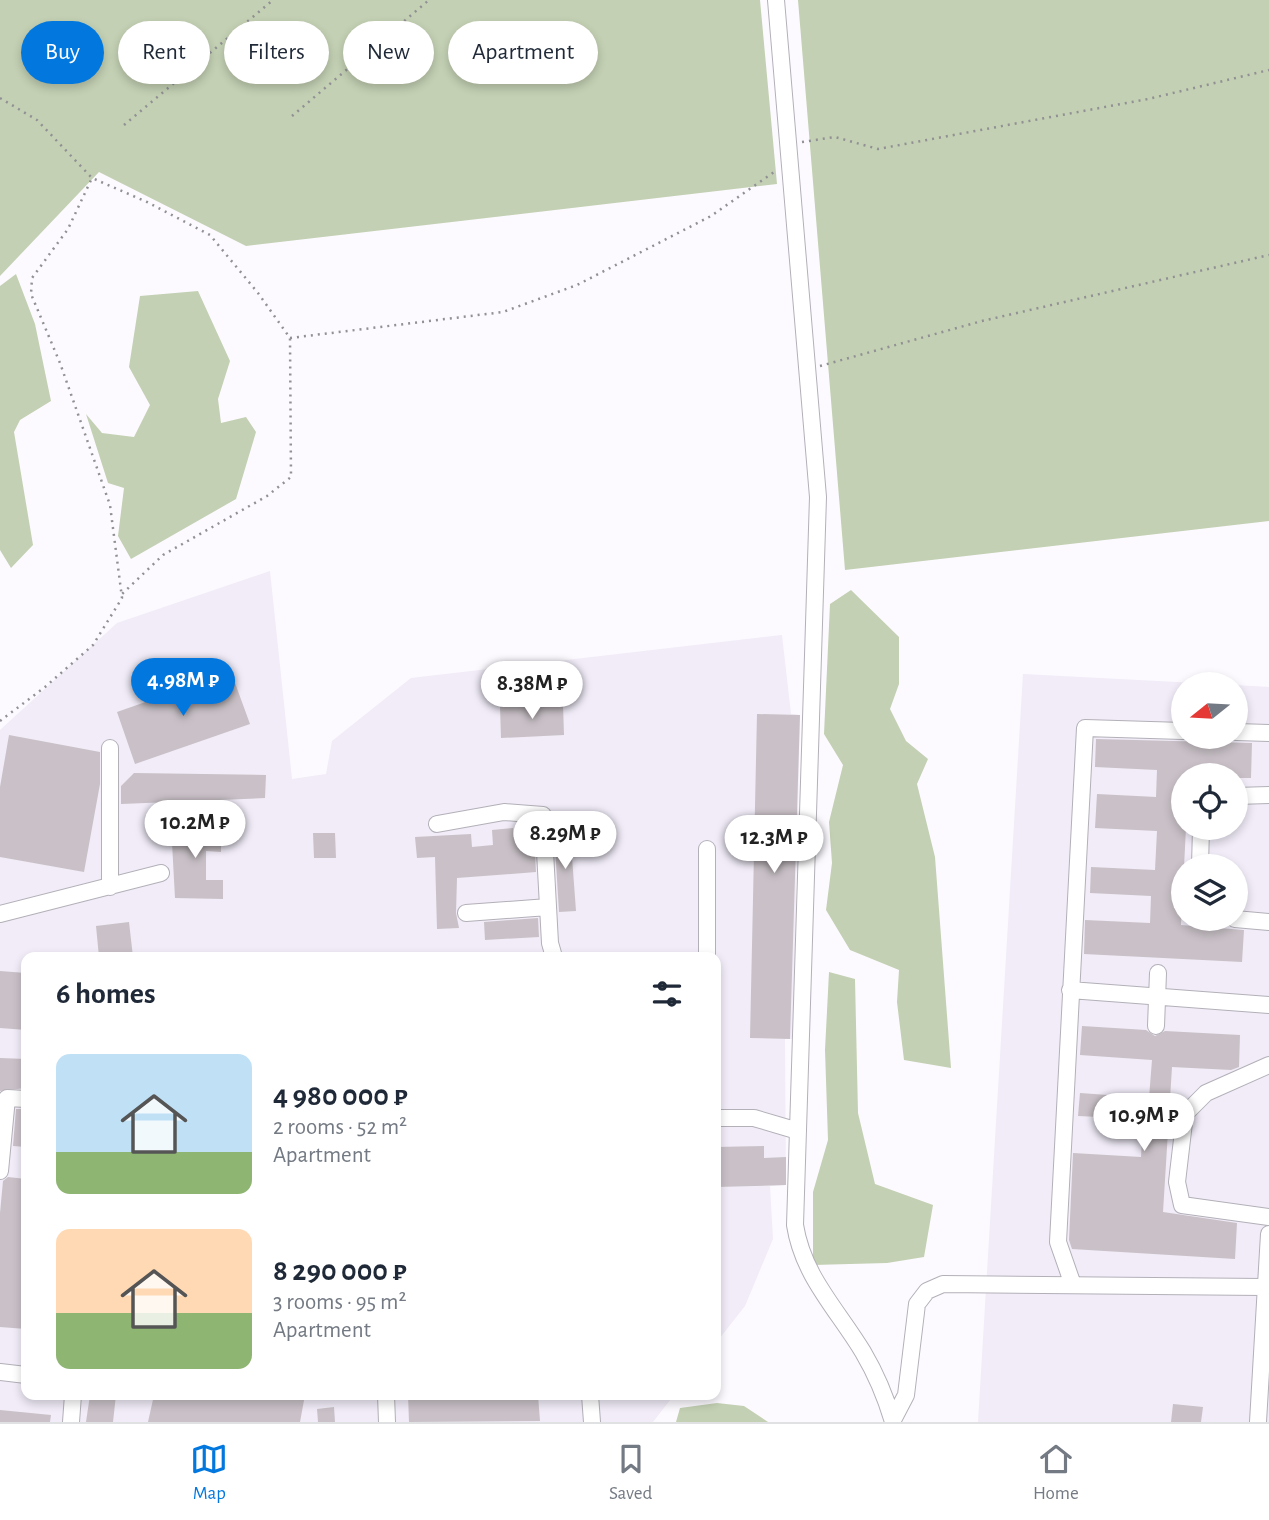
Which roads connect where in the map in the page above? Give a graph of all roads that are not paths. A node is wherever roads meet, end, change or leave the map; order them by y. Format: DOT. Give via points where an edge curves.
graph roads {
  1 [pos="776,0"];
  2 [pos="1171,731"];
  3 [pos="1248,732"];
  4 [pos="1269,733"];
  5 [pos="110,748"];
  6 [pos="1248,796"];
  7 [pos="1269,796"];
  8 [pos="437,824"];
  9 [pos="707,849"];
  10 [pos="162,873"];
  11 [pos="110,887"];
  12 [pos="548,907"];
  13 [pos="466,913"];
  14 [pos="0,915"];
  15 [pos="1248,920"];
  16 [pos="1269,922"];
  17 [pos="553,952"];
  18 [pos="707,952"];
  19 [pos="1158,973"];
  20 [pos="1070,990"];
  21 [pos="1158,997"];
  22 [pos="1269,1005"];
  23 [pos="1156,1026"];
  24 [pos="1269,1065"];
  25 [pos="21,1099"];
  26 [pos="721,1118"];
  27 [pos="797,1131"];
  28 [pos="0,1171"];
  29 [pos="1269,1217"];
  30 [pos="1269,1234"];
  31 [pos="1073,1285"];
  32 [pos="1264,1287"];
  33 [pos="0,1372"];
  34 [pos="21,1374"];
  35 [pos="73,1400"];
  36 [pos="386,1400"];
  37 [pos="590,1400"];
  38 [pos="893,1421"];
  39 [pos="71,1422"];
  40 [pos="387,1422"];
  41 [pos="592,1422"];
  42 [pos="1258,1422"];
  1 -- 27 [label="street" via="818,529"];
  2 -- 20 [label="street" via="1085,728"];
  3 -- 4 [label="street"];
  5 -- 11 [label="street"];
  6 -- 7 [label="street"];
  8 -- 12 [label="street" via="504,812 542,815"];
  9 -- 18 [label="street"];
  10 -- 11 [label="street"];
  11 -- 14 [label="street"];
  12 -- 13 [label="street"];
  12 -- 17 [label="street"];
  15 -- 16 [label="street"];
  19 -- 21 [label="street"];
  20 -- 21 [label="street"];
  20 -- 31 [label="street" via="1058,1242"];
  21 -- 22 [label="street"];
  21 -- 23 [label="street"];
  24 -- 29 [label="street" via="1206,1093 1185,1114 1177,1182 1182,1205"];
  25 -- 28 [label="street" via="7,1098"];
  26 -- 27 [label="street" via="754,1118"];
  27 -- 38 [label="street" via="795,1224 799,1248 809,1274 863,1352"];
  30 -- 32 [label="street"];
  31 -- 32 [label="street"];
  31 -- 38 [label="street" via="943,1284 928,1292 917,1304 905,1395"];
  32 -- 42 [label="street"];
  33 -- 34 [label="street"];
  35 -- 39 [label="street"];
  36 -- 40 [label="street"];
  37 -- 41 [label="street"];
}
